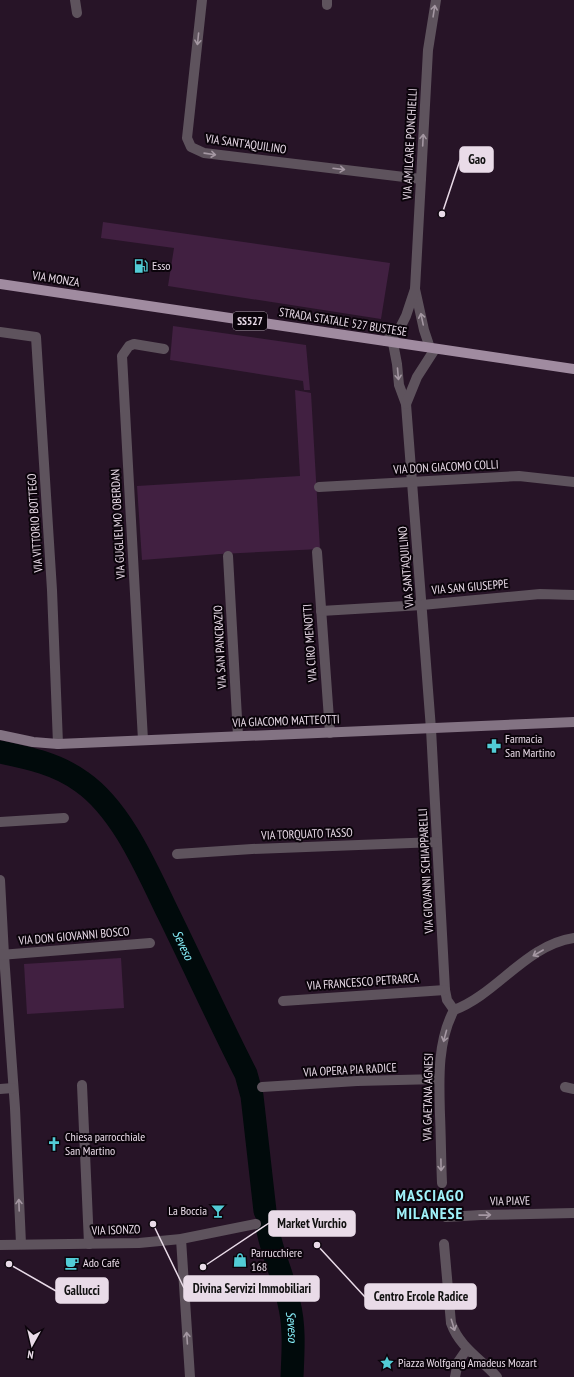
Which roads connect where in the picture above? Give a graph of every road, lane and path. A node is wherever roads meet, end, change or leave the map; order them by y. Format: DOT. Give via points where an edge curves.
graph roads {
  1 [pos="75,0"];
  2 [pos="202,0"];
  3 [pos="436,0"];
  4 [pos="77,13"];
  5 [pos="421,179"];
  6 [pos="0,284"];
  7 [pos="415,289"];
  8 [pos="108,300"];
  9 [pos="0,332"];
  10 [pos="389,342"];
  11 [pos="164,349"];
  12 [pos="433,349"];
  13 [pos="574,369"];
  14 [pos="406,404"];
  15 [pos="412,482"];
  16 [pos="574,482"];
  17 [pos="319,487"];
  18 [pos="317,552"];
  19 [pos="228,556"];
  20 [pos="574,595"];
  21 [pos="422,605"];
  22 [pos="321,611"];
  23 [pos="574,722"];
  24 [pos="431,728"];
  25 [pos="330,733"];
  26 [pos="0,735"];
  27 [pos="238,736"];
  28 [pos="143,740"];
  29 [pos="58,744"];
  30 [pos="64,818"];
  31 [pos="0,822"];
  32 [pos="437,842"];
  33 [pos="177,854"];
  34 [pos="0,880"];
  35 [pos="574,938"];
  36 [pos="150,943"];
  37 [pos="2,955"];
  38 [pos="445,990"];
  39 [pos="283,1001"];
  40 [pos="454,1010"];
  41 [pos="439,1079"];
  42 [pos="82,1085"];
  43 [pos="262,1087"];
  44 [pos="14,1088"];
  45 [pos="0,1089"];
  46 [pos="442,1183"];
  47 [pos="574,1213"];
  48 [pos="446,1217"];
  49 [pos="256,1224"];
  50 [pos="181,1239"];
  51 [pos="21,1244"];
  52 [pos="89,1244"];
  53 [pos="444,1244"];
  54 [pos="0,1245"];
  55 [pos="466,1349"];
  56 [pos="190,1377"];
  57 [pos="455,1377"];
  58 [pos="498,1377"];
  1 -- 4 [label="street"];
  2 -- 5 [label="street, VIA SANT'AQUILINO, one-way" via="187,138 191,147 204,153"];
  5 -- 3 [label="street, VIA AMILCARE PONCHIELLI, one-way" via="428,50"];
  5 -- 7 [label="street, VIA AMILCARE PONCHIELLI"];
  6 -- 8 [label="main road, VIA MONZA / SS527"];
  7 -- 10 [label="street, VIA AMILCARE PONCHIELLI" via="406,316 398,332"];
  12 -- 7 [label="street, VIA AMILCARE PONCHIELLI, one-way" via="424,330"];
  8 -- 10 [label="main road, STRADA STATALE 527 BUSTESE / SS527"];
  9 -- 29 [label="street, VIA VITTORIO BOTTEGO" via="36,338 52,590"];
  10 -- 12 [label="main road, STRADA STATALE 527 BUSTESE / SS527"];
  10 -- 14 [label="street, VIA SANT'AQUILINO, one-way"];
  11 -- 28 [label="street, VIA GUGLIELMO OBERDAN" via="134,344 129,346 122,356"];
  12 -- 13 [label="main road, STRADA STATALE 527 BUSTESE / SS527"];
  12 -- 14 [label="street, VIA SANT'AQUILINO" via="417,377"];
  14 -- 15 [label="street, VIA SANT'AQUILINO"];
  15 -- 16 [label="street, VIA DON GIACOMO COLLI" via="519,476"];
  15 -- 17 [label="street, VIA DON GIACOMO COLLI"];
  15 -- 21 [label="street, VIA SANT'AQUILINO"];
  18 -- 22 [label="street, VIA CIRO MENOTTI"];
  19 -- 27 [label="street, VIA SAN PANCRAZIO"];
  20 -- 21 [label="street, VIA SAN GIUSEPPE" via="540,594"];
  21 -- 22 [label="street, VIA SAN GIUSEPPE"];
  21 -- 24 [label="street, VIA SANT'AQUILINO"];
  22 -- 25 [label="street, VIA CIRO MENOTTI"];
  23 -- 24 [label="street, VIA GIACOMO MATTEOTTI"];
  24 -- 25 [label="street, VIA GIACOMO MATTEOTTI"];
  24 -- 32 [label="street, VIA GIOVANNI SCHIAPPARELLI"];
  25 -- 27 [label="street, VIA GIACOMO MATTEOTTI"];
  26 -- 29 [label="street, VIA GIACOMO MATTEOTTI"];
  27 -- 28 [label="street, VIA GIACOMO MATTEOTTI"];
  28 -- 29 [label="street, VIA GIACOMO MATTEOTTI"];
  30 -- 31 [label="street"];
  32 -- 33 [label="street, VIA TORQUATO TASSO"];
  32 -- 38 [label="street, VIA GIOVANNI SCHIAPPARELLI"];
  34 -- 37 [label="street"];
  35 -- 40 [label="street, one-way" via="550,946 534,955 467,1005"];
  36 -- 37 [label="street, VIA DON GIOVANNI BOSCO"];
  37 -- 44 [label="street"];
  38 -- 39 [label="street, VIA FRANCESCO PETRARCA"];
  38 -- 40 [label="street, VIA GIOVANNI SCHIAPPARELLI" via="447,1000"];
  40 -- 41 [label="street, VIA GAETANA AGNESI, one-way" via="441,1049"];
  41 -- 43 [label="street, VIA OPERA PIA RADICE"];
  41 -- 46 [label="street, VIA GAETANA AGNESI, one-way"];
  42 -- 52 [label="street"];
  44 -- 45 [label="street"];
  51 -- 44 [label="street, one-way"];
  48 -- 47 [label="street, VIA PIAVE, one-way"];
  49 -- 50 [label="street, VIA ISONZO"];
  50 -- 52 [label="street, VIA ISONZO"];
  56 -- 50 [label="street, one-way"];
  51 -- 52 [label="street, VIA ISONZO"];
  51 -- 54 [label="street, VIA ISONZO"];
  53 -- 55 [label="street, one-way" via="451,1323"];
  55 -- 57 [label="street" via="458,1362"];
  55 -- 58 [label="street"];
}
